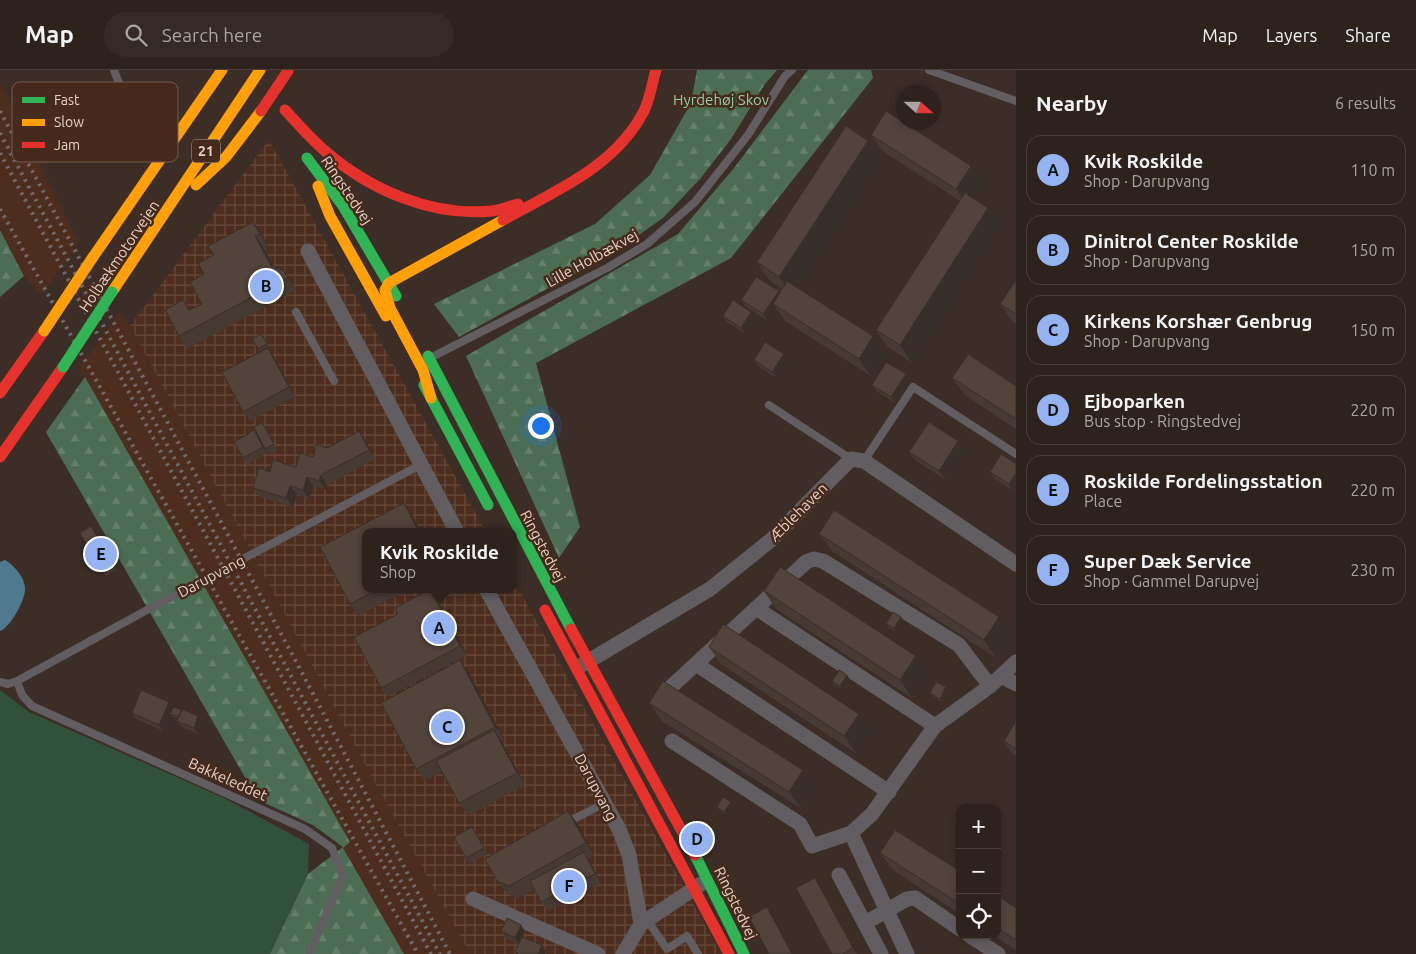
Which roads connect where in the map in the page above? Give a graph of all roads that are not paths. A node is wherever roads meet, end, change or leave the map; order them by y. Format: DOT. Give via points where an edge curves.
graph roads {
  1 [pos="114,70"];
  2 [pos="222,70"];
  3 [pos="260,70"];
  4 [pos="656,70"];
  5 [pos="792,70"];
  6 [pos="929,70"];
  7 [pos="289,71"];
  8 [pos="118,82"];
  9 [pos="1016,101"];
  10 [pos="178,134"];
  11 [pos="303,150"];
  12 [pos="159,162"];
  13 [pos="551,195"];
  14 [pos="164,215"];
  15 [pos="308,251"];
  16 [pos="389,284"];
  17 [pos="296,312"];
  18 [pos="16,346"];
  19 [pos="429,359"];
  20 [pos="17,368"];
  21 [pos="334,381"];
  22 [pos="0,393"];
  23 [pos="431,398"];
  24 [pos="769,405"];
  25 [pos="1016,454"];
  26 [pos="0,457"];
  27 [pos="858,460"];
  28 [pos="422,464"];
  29 [pos="492,513"];
  30 [pos="455,528"];
  31 [pos="516,528"];
  32 [pos="517,529"];
  33 [pos="1016,564"];
  34 [pos="488,593"];
  35 [pos="540,601"];
  36 [pos="756,608"];
  37 [pos="590,662"];
  38 [pos="1016,662"];
  39 [pos="696,664"];
  40 [pos="576,668"];
  41 [pos="17,681"];
  42 [pos="996,681"];
  43 [pos="0,682"];
  44 [pos="1016,684"];
  45 [pos="671,687"];
  46 [pos="935,726"];
  47 [pos="672,741"];
  48 [pos="889,792"];
  49 [pos="605,803"];
  50 [pos="554,829"];
  51 [pos="850,833"];
  52 [pos="839,874"];
  53 [pos="708,879"];
  54 [pos="693,889"];
  55 [pos="473,900"];
  56 [pos="888,910"];
  57 [pos="644,922"];
  58 [pos="865,923"];
  59 [pos="956,926"];
  60 [pos="975,939"];
  61 [pos="309,954"];
  62 [pos="598,954"];
  63 [pos="623,954"];
  64 [pos="698,954"];
  65 [pos="729,954"];
  66 [pos="744,954"];
  67 [pos="881,954"];
  68 [pos="907,954"];
  69 [pos="998,954"];
  1 -- 8 [label="lane"];
  2 -- 10 [label="main road, Holbækmotorvejen / 21, bridge"];
  3 -- 14 [label="main road, Holbækmotorvejen / 21"];
  4 -- 13 [label="main road" via="644,110 622,143 592,170"];
  5 -- 19 [label="lane, Lille Holbækvej" via="748,135 695,202 647,244 607,268"];
  6 -- 9 [label="lane"];
  7 -- 14 [label="main road, bridge" via="226,157"];
  11 -- 13 [label="main road, Ringstedvej" via="285,110 326,152 381,188 420,205 492,211"];
  11 -- 16 [label="main road, Ringstedvej" via="343,206"];
  11 -- 23 [label="main road, Ringstedvej" via="330,216"];
  12 -- 20 [label="main road, Holbækmotorvejen / 21, bridge"];
  13 -- 16 [label="main road"];
  14 -- 26 [label="main road, Holbækmotorvejen / 21, bridge"];
  15 -- 28 [label="street"];
  16 -- 19 [label="main road, Ringstedvej"];
  16 -- 23 [label="main road" via="386,290 390,308 423,370"];
  17 -- 21 [label="lane"];
  18 -- 20 [label="main road"];
  19 -- 31 [label="main road, Ringstedvej"];
  20 -- 22 [label="main road, Holbækmotorvejen / 21"];
  23 -- 29 [label="main road, Ringstedvej"];
  24 -- 27 [label="lane"];
  25 -- 27 [label="lane" via="913,387"];
  27 -- 33 [label="street"];
  27 -- 37 [label="street, Æblehaven" via="771,540 710,589"];
  28 -- 30 [label="street"];
  28 -- 41 [label="lane, Darupvang, bridge"];
  32 -- 37 [label="main road, Ringstedvej"];
  34 -- 49 [label="street, Darupvang"];
  35 -- 40 [label="main road, Ringstedvej"];
  36 -- 39 [label="street"];
  36 -- 42 [label="street" via="806,562 814,559 823,561 959,645"];
  36 -- 46 [label="street"];
  37 -- 40 [label="street, Æblehaven"];
  37 -- 53 [label="main road, Ringstedvej"];
  38 -- 42 [label="street"];
  39 -- 45 [label="street"];
  39 -- 48 [label="street"];
  40 -- 54 [label="main road, Ringstedvej"];
  41 -- 43 [label="lane, Darupvang"];
  41 -- 61 [label="lane, Bakkeleddet" via="22,695 32,706 305,828 332,848 343,876"];
  42 -- 44 [label="street"];
  42 -- 46 [label="street"];
  46 -- 48 [label="street"];
  47 -- 51 [label="street" via="800,824 812,846"];
  48 -- 51 [label="street" via="872,814"];
  49 -- 50 [label="lane"];
  49 -- 57 [label="street, Darupvang" via="629,855"];
  51 -- 56 [label="street"];
  52 -- 58 [label="street"];
  53 -- 54 [label="street"];
  53 -- 66 [label="main road, Ringstedvej"];
  54 -- 57 [label="street"];
  54 -- 65 [label="main road, Ringstedvej"];
  55 -- 62 [label="street"];
  56 -- 58 [label="street"];
  56 -- 59 [label="street" via="915,898"];
  56 -- 68 [label="street"];
  57 -- 63 [label="street"];
  57 -- 64 [label="lane" via="667,949 687,936"];
  58 -- 67 [label="street"];
  60 -- 69 [label="street"];
}
